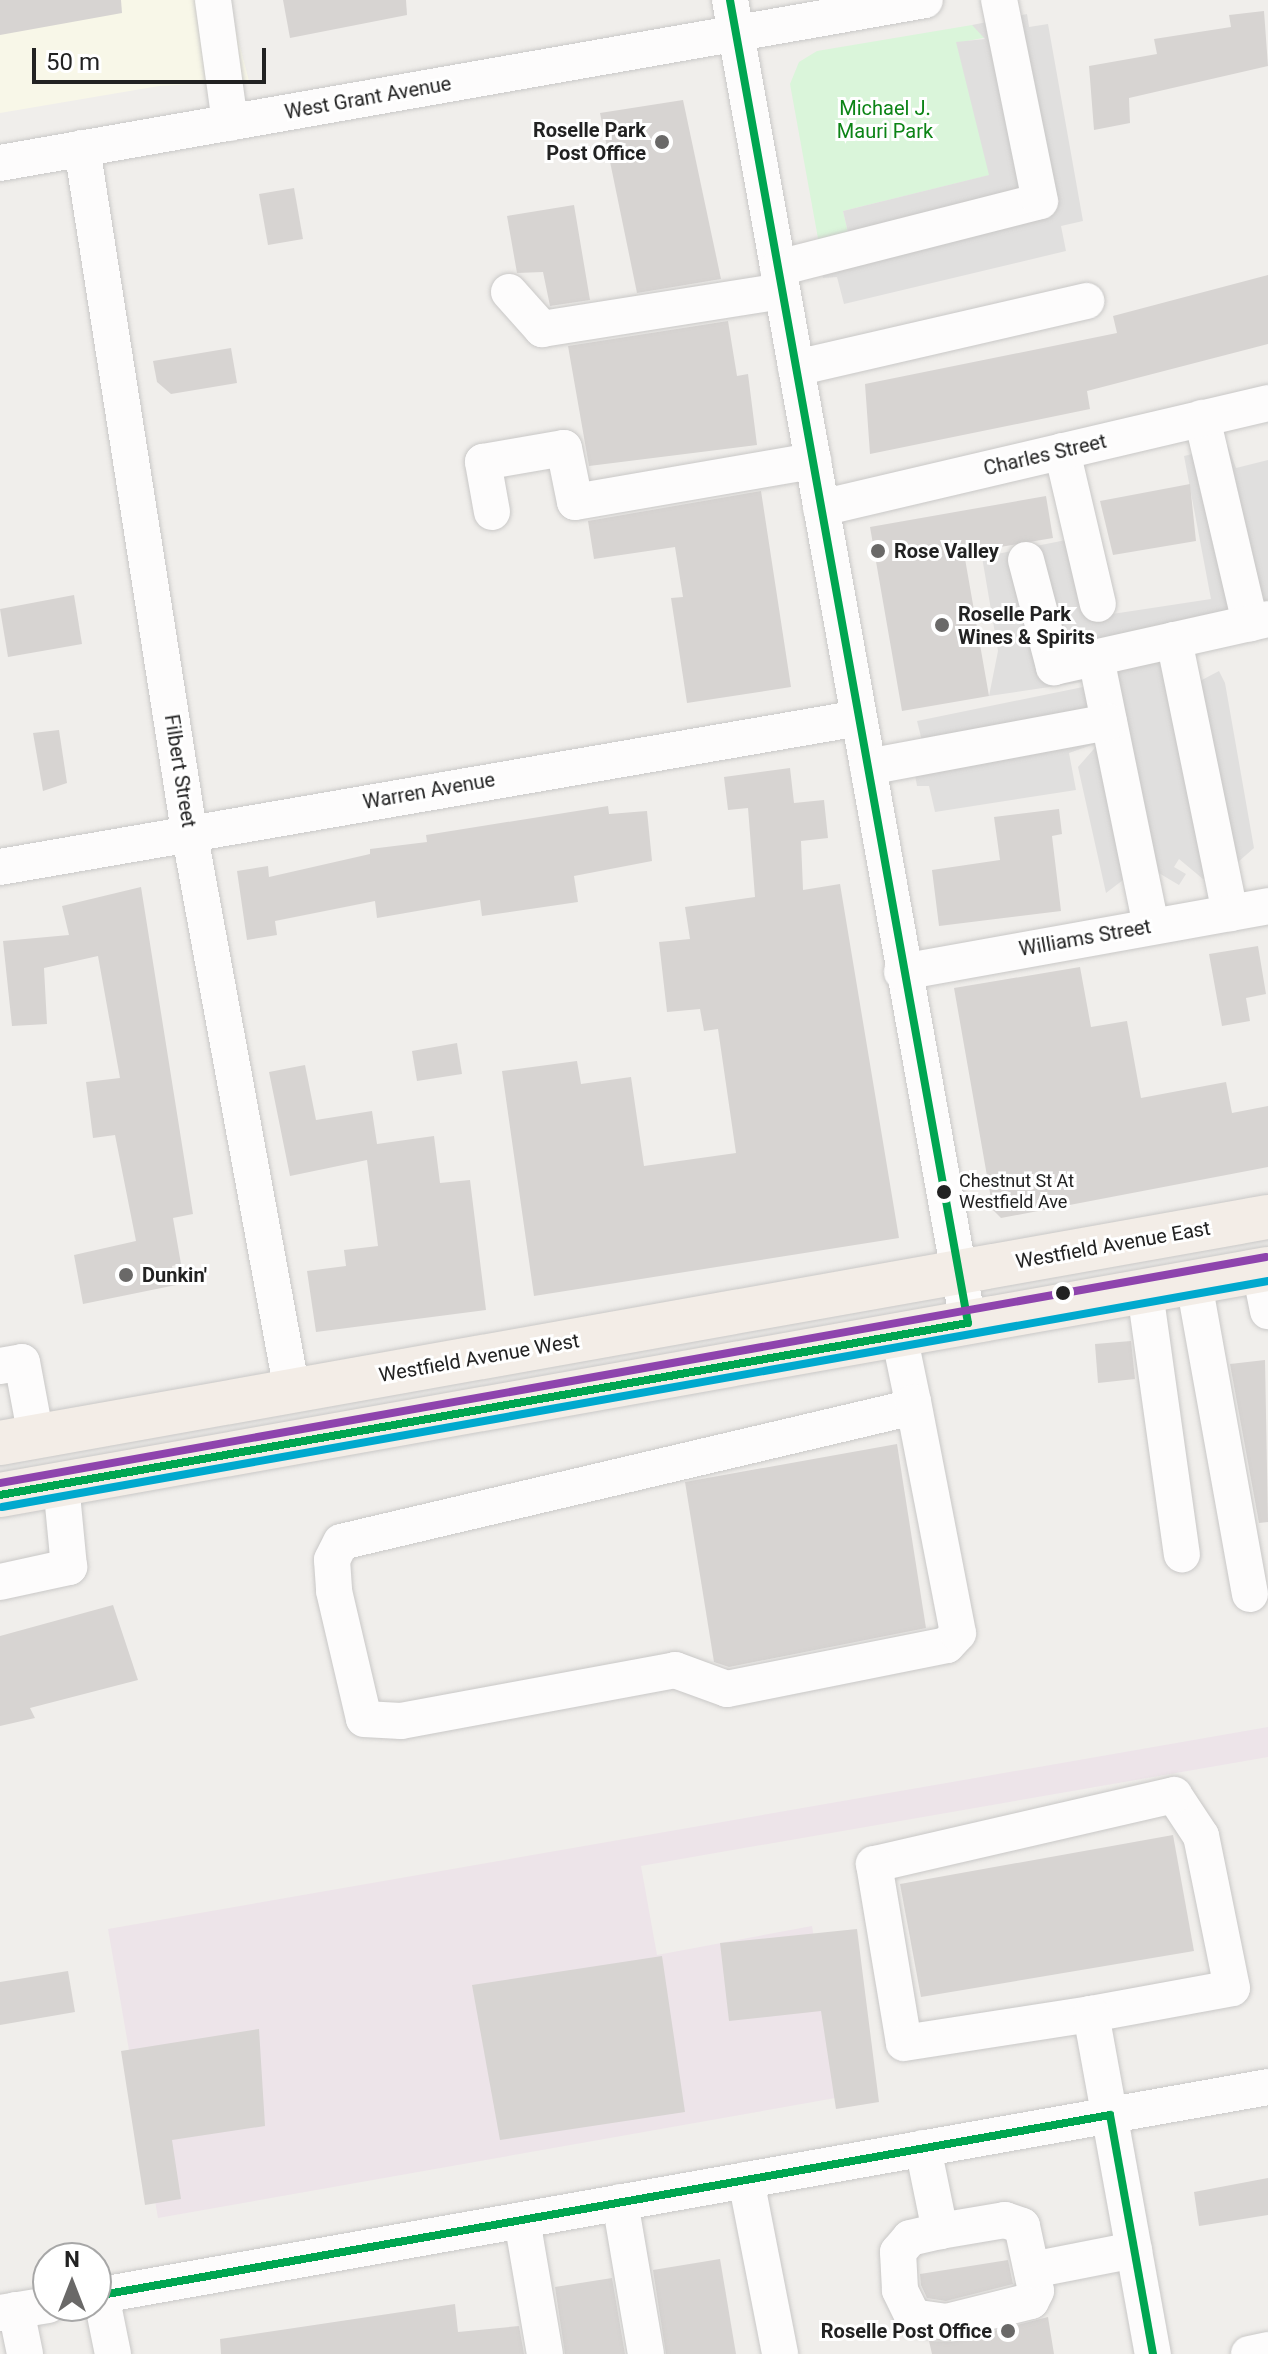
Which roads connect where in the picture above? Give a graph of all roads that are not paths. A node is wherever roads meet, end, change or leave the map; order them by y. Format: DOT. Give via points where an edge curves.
graph roads {
  1 [pos="213,0"];
  2 [pos="925,0"];
  3 [pos="999,0"];
  4 [pos="733,16"];
  5 [pos="230,123"];
  6 [pos="82,148"];
  7 [pos="0,163"];
  8 [pos="780,279"];
  9 [pos="509,292"];
  10 [pos="1086,301"];
  11 [pos="796,368"];
  12 [pos="1268,403"];
  13 [pos="1202,418"];
  14 [pos="1062,451"];
  15 [pos="813,461"];
  16 [pos="821,508"];
  17 [pos="492,512"];
  18 [pos="1026,560"];
  19 [pos="1098,604"];
  20 [pos="1259,621"];
  21 [pos="1174,640"];
  22 [pos="1096,658"];
  23 [pos="859,718"];
  24 [pos="1109,722"];
  25 [pos="868,767"];
  26 [pos="189,831"];
  27 [pos="0,867"];
  28 [pos="1268,906"];
  29 [pos="1230,913"];
  30 [pos="1151,926"];
  31 [pos="902,972"];
  32 [pos="1268,1217"];
  33 [pos="958,1272"];
  34 [pos="1194,1283"];
  35 [pos="1265,1284"];
  36 [pos="1145,1292"];
  37 [pos="968,1323"];
  38 [pos="899,1335"];
  39 [pos="0,1366"];
  40 [pos="292,1391"];
  41 [pos="913,1402"];
  42 [pos="18,1440"];
  43 [pos="61,1484"];
  44 [pos="0,1495"];
  45 [pos="1182,1554"];
  46 [pos="0,1582"];
  47 [pos="1250,1594"];
  48 [pos="1091,2014"];
  49 [pos="1268,2087"];
  50 [pos="1110,2115"];
  51 [pos="923,2148"];
  52 [pos="746,2180"];
  53 [pos="620,2202"];
  54 [pos="522,2220"];
  55 [pos="940,2231"];
  56 [pos="1134,2250"];
  57 [pos="1032,2270"];
  58 [pos="112,2293"];
  59 [pos="21,2310"];
  60 [pos="105,2322"];
  61 [pos="1268,2350"];
  62 [pos="25,2354"];
  63 [pos="113,2354"];
  64 [pos="545,2354"];
  65 [pos="646,2354"];
  66 [pos="780,2354"];
  67 [pos="1153,2354"];
  68 [pos="1249,2354"];
  1 -- 5 [label="street"];
  2 -- 4 [label="street, West Grant Avenue"];
  3 -- 8 [label="street" via="1040,201"];
  4 -- 5 [label="street, West Grant Avenue"];
  4 -- 8 [label="street"];
  5 -- 6 [label="street, West Grant Avenue"];
  6 -- 7 [label="street, West Grant Avenue"];
  6 -- 26 [label="street, Filbert Street"];
  8 -- 9 [label="street" via="542,329"];
  8 -- 11 [label="street"];
  10 -- 11 [label="street"];
  11 -- 15 [label="street"];
  12 -- 13 [label="street, Charles Street"];
  13 -- 14 [label="street, Charles Street"];
  13 -- 20 [label="street"];
  14 -- 16 [label="street, Charles Street"];
  14 -- 19 [label="street"];
  15 -- 16 [label="street"];
  15 -- 17 [label="street" via="575,502 564,448 483,462"];
  16 -- 23 [label="street"];
  18 -- 22 [label="street" via="1054,667"];
  20 -- 21 [label="street"];
  21 -- 22 [label="street"];
  21 -- 29 [label="street"];
  22 -- 24 [label="street"];
  23 -- 25 [label="street"];
  23 -- 26 [label="street, Warren Avenue"];
  24 -- 25 [label="street"];
  24 -- 30 [label="street"];
  25 -- 31 [label="street"];
  26 -- 27 [label="street, Warren Avenue"];
  26 -- 40 [label="street, Filbert Street"];
  28 -- 29 [label="street, Williams Street"];
  29 -- 30 [label="street, Williams Street"];
  30 -- 31 [label="street, Williams Street"];
  31 -- 33 [label="street"];
  32 -- 33 [label="main road, Westfield Avenue East"];
  33 -- 37 [label="street"];
  33 -- 40 [label="main road, Westfield Avenue West"];
  34 -- 35 [label="main road"];
  34 -- 36 [label="main road"];
  34 -- 47 [label="street"];
  36 -- 37 [label="main road"];
  36 -- 45 [label="street"];
  37 -- 38 [label="main road"];
  38 -- 41 [label="street"];
  38 -- 43 [label="main road"];
  39 -- 42 [label="street" via="22,1362"];
  40 -- 42 [label="main road, Westfield Avenue West"];
  41 -- 41 [label="street" via="880,1417 341,1542 332,1560 334,1591 364,1719 401,1721 675,1670 727,1689 947,1645 958,1633"];
  43 -- 44 [label="main road"];
  43 -- 46 [label="street" via="69,1567"];
  48 -- 48 [label="street" via="904,2043 874,1864 1174,1795 1201,1836 1232,1988"];
  48 -- 50 [label="street"];
  49 -- 50 [label="street"];
  50 -- 51 [label="street"];
  50 -- 56 [label="street"];
  51 -- 52 [label="street"];
  51 -- 55 [label="street"];
  52 -- 53 [label="street"];
  52 -- 66 [label="street"];
  53 -- 54 [label="street"];
  53 -- 65 [label="street"];
  54 -- 58 [label="street"];
  54 -- 64 [label="street"];
  55 -- 57 [label="street" via="1017,2220"];
  55 -- 57 [label="street" via="910,2238 898,2252 903,2303 923,2323 1020,2308 1036,2291"];
  56 -- 57 [label="street"];
  56 -- 67 [label="street"];
  59 -- 62 [label="street"];
  60 -- 63 [label="street"];
  61 -- 68 [label="street"];
}
